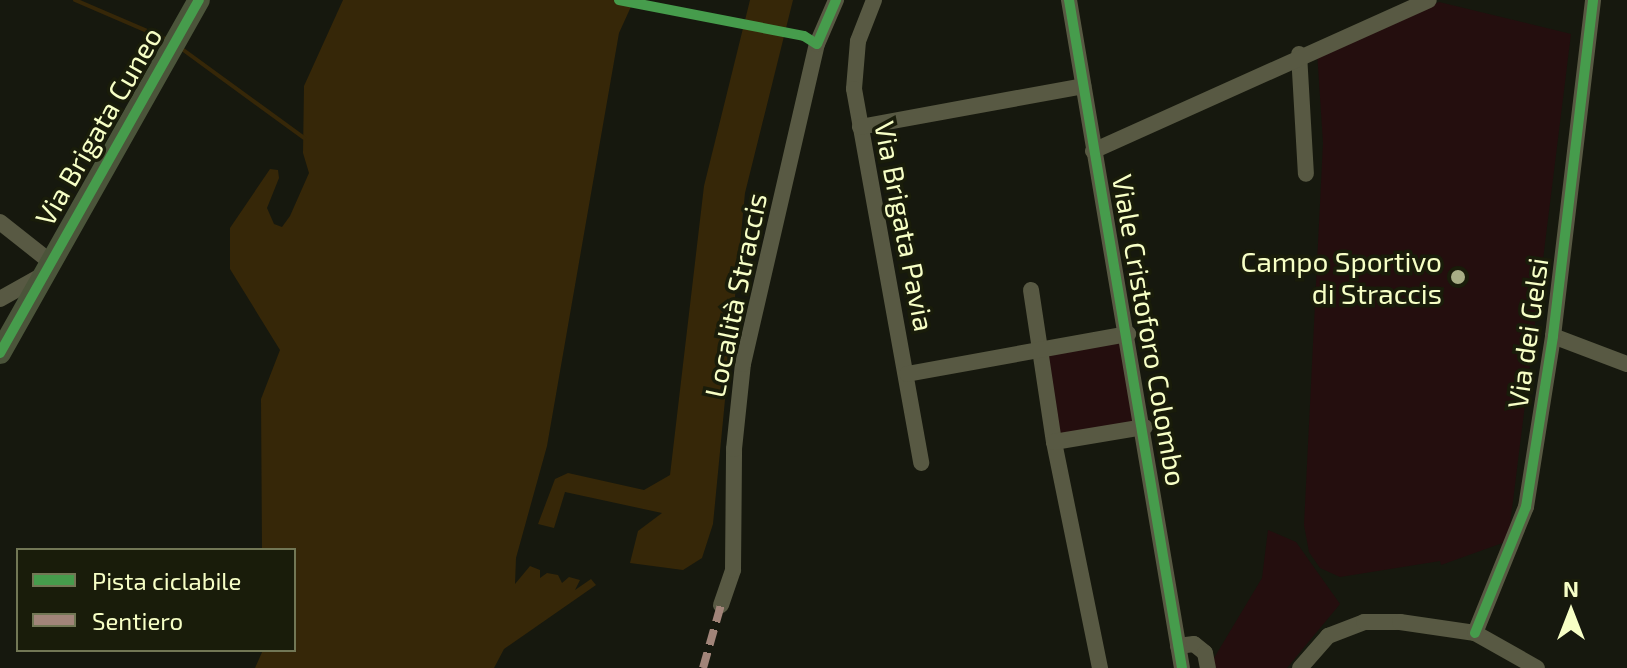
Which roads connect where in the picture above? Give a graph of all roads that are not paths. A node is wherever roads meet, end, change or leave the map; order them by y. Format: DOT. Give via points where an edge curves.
graph roads {
  1 [pos="199,0"];
  2 [pos="836,0"];
  3 [pos="874,0"];
  4 [pos="1069,0"];
  5 [pos="1429,0"];
  6 [pos="1593,0"];
  7 [pos="1299,54"];
  8 [pos="1083,86"];
  9 [pos="860,127"];
  10 [pos="1093,151"];
  11 [pos="1306,174"];
  12 [pos="0,222"];
  13 [pos="44,268"];
  14 [pos="1031,290"];
  15 [pos="0,299"];
  16 [pos="1128,334"];
  17 [pos="1553,336"];
  18 [pos="1040,349"];
  19 [pos="0,353"];
  20 [pos="1627,364"];
  21 [pos="907,374"];
  22 [pos="1145,427"];
  23 [pos="1054,442"];
  24 [pos="921,463"];
  25 [pos="721,605"];
  26 [pos="1475,633"];
  27 [pos="1178,646"];
  28 [pos="1100,668"];
  29 [pos="1182,668"];
  30 [pos="1208,668"];
  31 [pos="1300,668"];
  32 [pos="1537,668"];
  1 -- 13 [label="main road, Via Brigata Cuneo"];
  2 -- 25 [label="street, Località Straccis" via="817,44 743,364 735,435 733,570"];
  3 -- 9 [label="street, Via Brigata Pavia" via="854,66"];
  4 -- 8 [label="street, Viale Cristoforo Colombo"];
  5 -- 7 [label="street"];
  6 -- 17 [label="street, Via dei Gelsi"];
  7 -- 10 [label="street"];
  7 -- 11 [label="street"];
  8 -- 9 [label="street"];
  8 -- 10 [label="street, Viale Cristoforo Colombo"];
  9 -- 21 [label="street, Via Brigata Pavia"];
  10 -- 16 [label="street, Viale Cristoforo Colombo"];
  12 -- 13 [label="street"];
  13 -- 15 [label="street"];
  13 -- 19 [label="main road, Via Brigata Cuneo"];
  14 -- 18 [label="street"];
  16 -- 18 [label="street"];
  16 -- 22 [label="street, Viale Cristoforo Colombo"];
  17 -- 20 [label="street, Via dei Gelsi"];
  17 -- 26 [label="street, Via dei Gelsi" via="1526,507"];
  18 -- 21 [label="street"];
  18 -- 23 [label="street"];
  21 -- 24 [label="street, Via Brigata Pavia"];
  22 -- 23 [label="street"];
  22 -- 27 [label="street, Viale Cristoforo Colombo"];
  23 -- 28 [label="street"];
  26 -- 31 [label="street" via="1364,622 1328,636"];
  26 -- 32 [label="street"];
  27 -- 29 [label="street, Viale Cristoforo Colombo"];
  27 -- 30 [label="street" via="1194,644 1205,653"];
}
